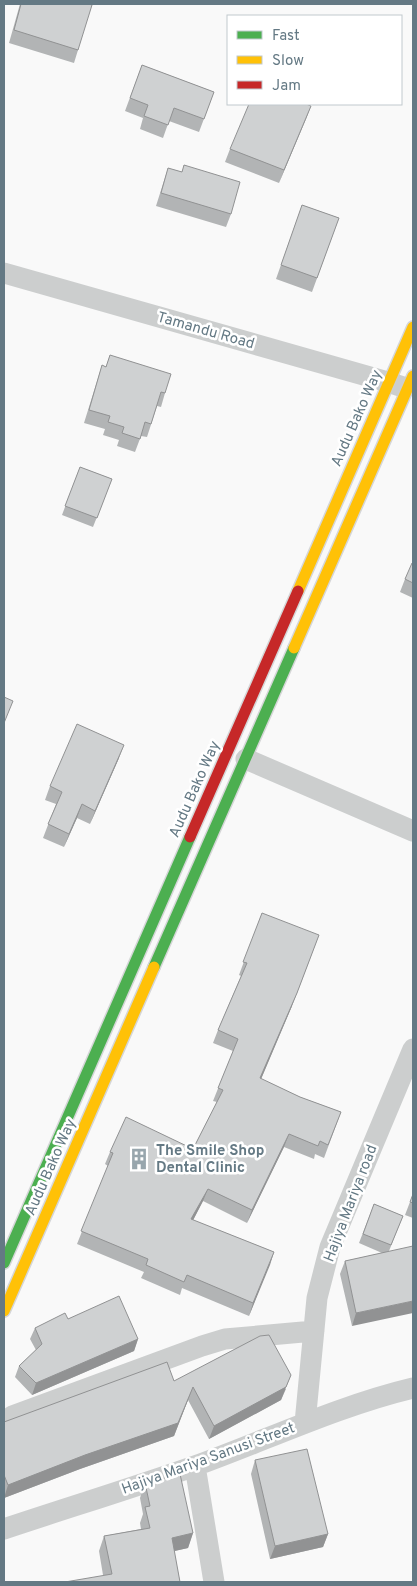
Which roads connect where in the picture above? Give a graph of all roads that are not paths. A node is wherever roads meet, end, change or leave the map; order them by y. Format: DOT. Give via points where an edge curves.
graph roads {
  1 [pos="4,273"];
  2 [pos="413,328"];
  3 [pos="403,382"];
  4 [pos="246,759"];
  5 [pos="413,831"];
  6 [pos="413,1049"];
  7 [pos="4,1263"];
  8 [pos="4,1311"];
  9 [pos="314,1331"];
  10 [pos="413,1388"];
  11 [pos="12,1416"];
  12 [pos="306,1423"];
  13 [pos="195,1466"];
  14 [pos="4,1530"];
  15 [pos="214,1582"];
  1 -- 3 [label="street, Tamandu Road"];
  2 -- 3 [label="main road, Audu Bako Way"];
  3 -- 4 [label="main road, Audu Bako Way"];
  3 -- 7 [label="main road, Audu Bako Way"];
  4 -- 5 [label="street"];
  4 -- 8 [label="main road, Audu Bako Way"];
  6 -- 9 [label="street, Hajiya Mariya road" via="330,1247"];
  9 -- 11 [label="street" via="210,1343"];
  9 -- 12 [label="street, Hajiya Mariya road"];
  10 -- 12 [label="street, Hajiya Mariya Sanusi Street"];
  12 -- 13 [label="street, Hajiya Mariya Sanusi Street"];
  13 -- 14 [label="street, Hajiya Mariya Sanusi Street"];
  13 -- 15 [label="street"];
}
